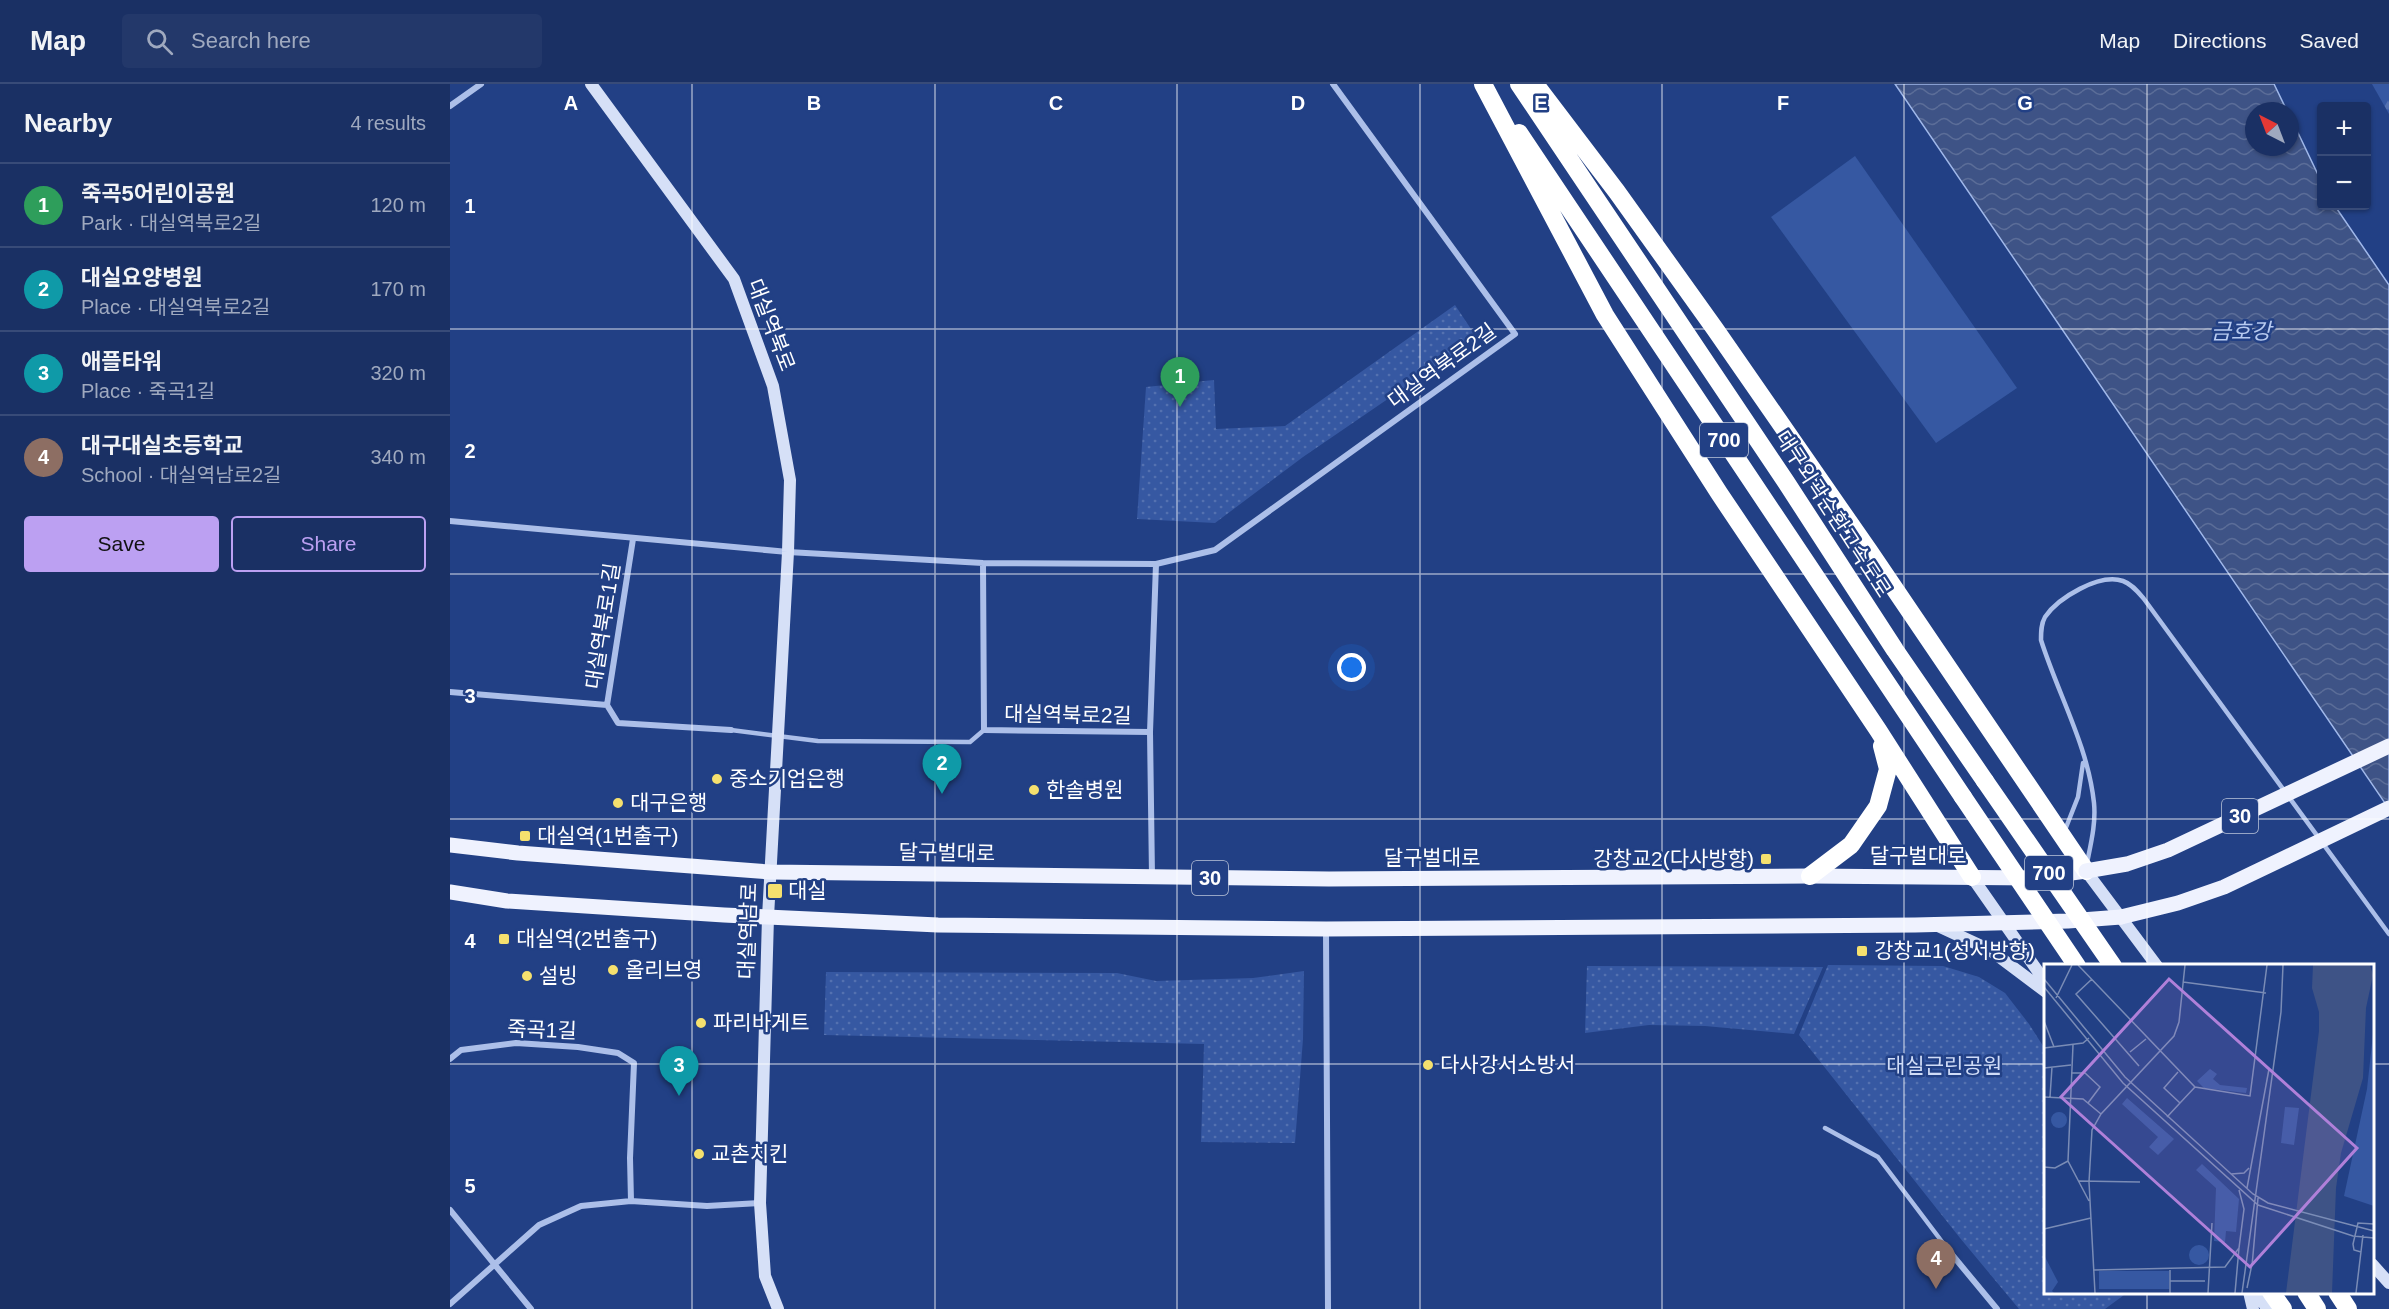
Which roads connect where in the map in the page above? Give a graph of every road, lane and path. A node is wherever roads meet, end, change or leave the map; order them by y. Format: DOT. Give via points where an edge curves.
graph roads {
  1 [pos="481,84"];
  2 [pos="591,84"];
  3 [pos="1333,84"];
  4 [pos="1484,84"];
  5 [pos="1519,84"];
  6 [pos="1535,84"];
  7 [pos="450,106"];
  8 [pos="450,521"];
  9 [pos="633,539"];
  10 [pos="788,552"];
  11 [pos="983,563"];
  12 [pos="1156,564"];
  13 [pos="450,692"];
  14 [pos="607,705"];
  15 [pos="731,730"];
  16 [pos="984,730"];
  17 [pos="1878,730"];
  18 [pos="1150,732"];
  19 [pos="778,735"];
  20 [pos="2389,746"];
  21 [pos="2084,758"];
  22 [pos="2389,808"];
  23 [pos="2062,837"];
  24 [pos="450,845"];
  25 [pos="770,872"];
  26 [pos="2086,872"];
  27 [pos="1810,876"];
  28 [pos="1152,877"];
  29 [pos="1972,877"];
  30 [pos="450,892"];
  31 [pos="768,917"];
  32 [pos="2121,917"];
  33 [pos="2003,922"];
  34 [pos="1935,924"];
  35 [pos="1326,929"];
  36 [pos="2389,934"];
  37 [pos="2076,964"];
  38 [pos="2112,964"];
  39 [pos="2156,964"];
  40 [pos="2044,980"];
  41 [pos="2044,990"];
  42 [pos="450,1059"];
  43 [pos="1825,1128"];
  44 [pos="631,1201"];
  45 [pos="760,1203"];
  46 [pos="450,1210"];
  47 [pos="1949,1251"];
  48 [pos="2374,1265"];
  49 [pos="494,1266"];
  50 [pos="2389,1283"];
  51 [pos="2249,1294"];
  52 [pos="2258,1294"];
  53 [pos="2272,1294"];
  54 [pos="2307,1294"];
  55 [pos="2338,1294"];
  56 [pos="450,1304"];
  57 [pos="531,1309"];
  58 [pos="778,1309"];
  59 [pos="1328,1309"];
  60 [pos="1997,1309"];
  61 [pos="2253,1309"];
  62 [pos="2267,1309"];
  63 [pos="2283,1309"];
  64 [pos="2317,1309"];
  65 [pos="2348,1309"];
  1 -- 7 [label="street"];
  2 -- 10 [label="street, 대실역북로" via="734,279 773,386 790,480"];
  3 -- 12 [label="street, 대실역북로2길" via="1515,334 1215,550"];
  4 -- 17 [label="highway" via="1605,315"];
  4 -- 37 [label="highway, 700, bridge" via="1621,282 1762,499"];
  5 -- 38 [label="highway, 대구외곽순환고속도로 / 700, bridge" via="1895,650"];
  6 -- 23 [label="highway" via="1715,329"];
  8 -- 9 [label="street, 대실역북로1길"];
  9 -- 10 [label="street, 대실역북로1길"];
  9 -- 14 [label="street, 대실역북로1길"];
  10 -- 11 [label="street, 대실역북로2길"];
  10 -- 19 [label="street, 대실역남로"];
  11 -- 12 [label="street, 대실역북로2길"];
  11 -- 16 [label="street, 대실역북로2길"];
  12 -- 18 [label="street, 대실역북로2길"];
  13 -- 14 [label="street, 대실역북로1길"];
  14 -- 15 [label="street" via="618,723"];
  15 -- 19 [label="lane"];
  16 -- 18 [label="street, 대실역북로2길"];
  16 -- 19 [label="lane" via="970,742 818,741"];
  17 -- 27 [label="highway" via="1888,769 1878,806 1851,846"];
  17 -- 29 [label="highway"];
  18 -- 28 [label="street"];
  19 -- 25 [label="street, 대실역남로"];
  20 -- 26 [label="main road, 달구벌대로 / 30, bridge" via="2168,850"];
  21 -- 23 [label="lane" via="2078,797"];
  21 -- 26 [label="lane" via="2095,805"];
  21 -- 36 [label="lane" via="2046,658 2041,627 2056,606 2082,588 2103,579 2123,581 2144,599"];
  22 -- 32 [label="main road, bridge" via="2224,887"];
  23 -- 26 [label="highway"];
  24 -- 25 [label="main road, 달구벌대로 / 30"];
  25 -- 28 [label="main road, 달구벌대로 / 30"];
  25 -- 31 [label="street, 대실역남로"];
  26 -- 29 [label="main road, 달구벌대로 / 30" via="2035,878"];
  26 -- 32 [label="street"];
  27 -- 28 [label="main road, 달구벌대로 / 30"];
  27 -- 29 [label="main road, 달구벌대로 / 30"];
  29 -- 33 [label="street"];
  30 -- 31 [label="main road" via="507,901"];
  31 -- 35 [label="main road" via="938,925"];
  31 -- 45 [label="street, 대실역남로"];
  32 -- 33 [label="main road"];
  32 -- 39 [label="street"];
  33 -- 34 [label="main road"];
  33 -- 40 [label="street"];
  34 -- 35 [label="main road"];
  34 -- 41 [label="street" via="1990,950"];
  35 -- 59 [label="street"];
  42 -- 44 [label="street, 죽곡1길" via="461,1050 516,1043 618,1053 634,1063"];
  43 -- 47 [label="lane" via="1878,1157"];
  44 -- 45 [label="street" via="699,1206"];
  44 -- 49 [label="street" via="581,1206 539,1225"];
  45 -- 58 [label="street, 대실역남로" via="765,1276"];
  46 -- 49 [label="street"];
  47 -- 60 [label="street"];
  48 -- 50 [label="street"];
  49 -- 56 [label="street"];
  49 -- 57 [label="street"];
  51 -- 61 [label="street"];
  52 -- 62 [label="street"];
  53 -- 63 [label="highway"];
  54 -- 64 [label="highway"];
  55 -- 65 [label="highway"];
}
